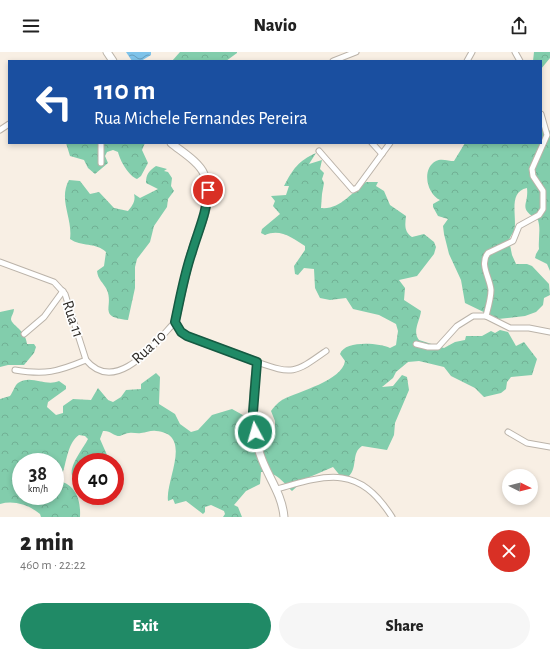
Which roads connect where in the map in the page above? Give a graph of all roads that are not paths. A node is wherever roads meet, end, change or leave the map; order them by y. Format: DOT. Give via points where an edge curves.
graph roads {
  1 [pos="356,52"];
  2 [pos="336,60"];
  3 [pos="542,118"];
  4 [pos="101,144"];
  5 [pos="172,144"];
  6 [pos="373,144"];
  7 [pos="389,144"];
  8 [pos="319,151"];
  9 [pos="382,154"];
  10 [pos="101,163"];
  11 [pos="0,262"];
  12 [pos="63,291"];
  13 [pos="486,316"];
  14 [pos="175,322"];
  15 [pos="550,332"];
  16 [pos="24,334"];
  17 [pos="416,344"];
  18 [pos="326,351"];
  19 [pos="86,360"];
  20 [pos="257,362"];
  21 [pos="92,367"];
  22 [pos="15,370"];
  23 [pos="508,432"];
  24 [pos="550,447"];
  25 [pos="277,489"];
  26 [pos="284,517"];
  27 [pos="392,517"];
  1 -- 2 [label="street"];
  3 -- 13 [label="street" via="547,135 532,169 533,176 543,191 543,209 539,215 519,226 513,241 485,256 484,265 491,292"];
  4 -- 10 [label="street"];
  5 -- 14 [label="street, Rua 10" via="204,172 208,190 208,203 192,252"];
  6 -- 9 [label="street"];
  7 -- 9 [label="street"];
  8 -- 9 [label="street" via="350,188 357,188"];
  11 -- 12 [label="street, Rua 11" via="54,282"];
  12 -- 16 [label="street" via="44,317"];
  12 -- 19 [label="street, Rua 11"];
  13 -- 15 [label="street" via="510,328"];
  13 -- 17 [label="street" via="473,316 457,326 438,346"];
  14 -- 20 [label="street" via="187,336"];
  14 -- 21 [label="street, Rua 10" via="137,362 128,368 104,371"];
  18 -- 20 [label="street" via="302,368 288,371"];
  19 -- 21 [label="street, Rua 11"];
  19 -- 22 [label="street" via="37,374"];
  20 -- 25 [label="street" via="254,424 259,453"];
  23 -- 24 [label="street" via="527,443"];
  25 -- 26 [label="street"];
  25 -- 27 [label="street" via="319,478 351,480 368,487 383,502"];
}
